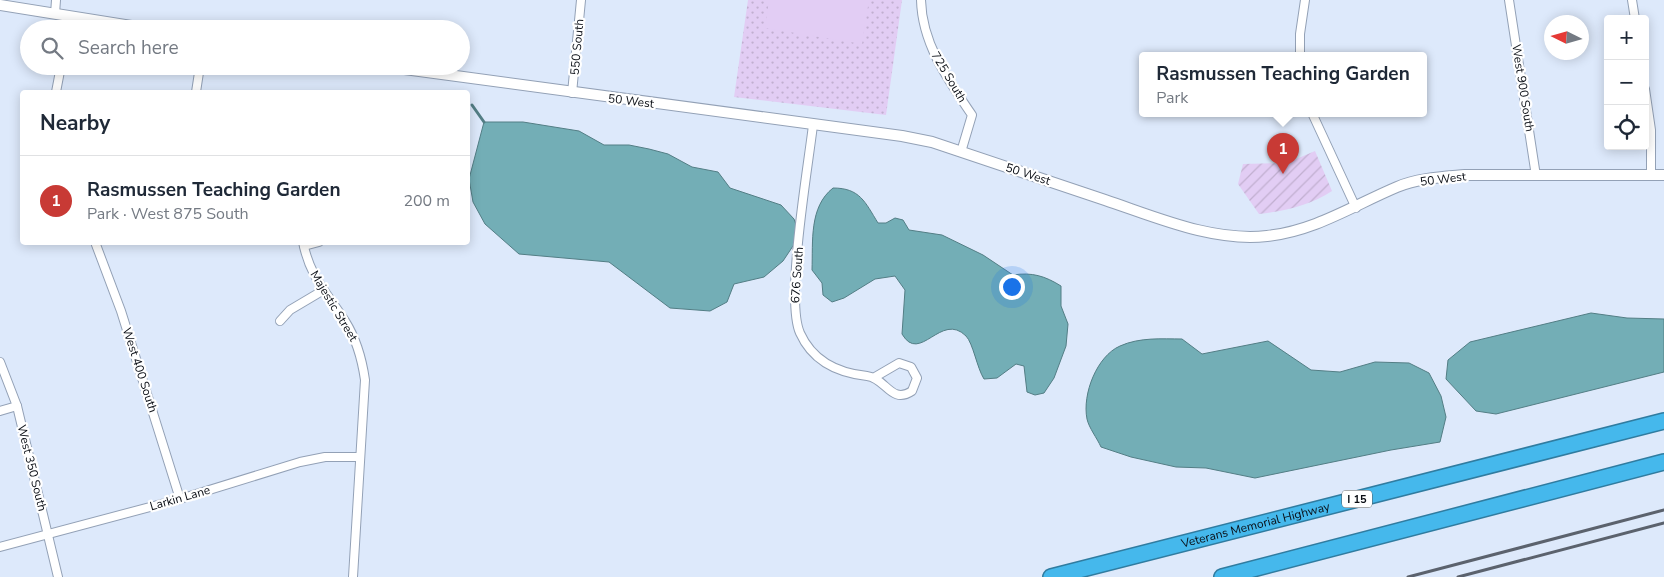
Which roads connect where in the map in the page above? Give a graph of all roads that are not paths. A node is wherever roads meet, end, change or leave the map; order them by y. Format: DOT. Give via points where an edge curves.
graph roads {
  1 [pos="56,0"];
  2 [pos="581,0"];
  3 [pos="921,0"];
  4 [pos="1305,0"];
  5 [pos="1509,0"];
  6 [pos="1632,0"];
  7 [pos="0,5"];
  8 [pos="55,14"];
  9 [pos="1634,15"];
  10 [pos="69,16"];
  11 [pos="68,20"];
  12 [pos="94,20"];
  13 [pos="1300,52"];
  14 [pos="59,75"];
  15 [pos="199,75"];
  16 [pos="445,75"];
  17 [pos="56,90"];
  18 [pos="196,90"];
  19 [pos="572,93"];
  20 [pos="1647,105"];
  21 [pos="1314,117"];
  22 [pos="813,125"];
  23 [pos="962,152"];
  24 [pos="1651,175"];
  25 [pos="1664,175"];
  26 [pos="1536,176"];
  27 [pos="1356,208"];
  28 [pos="96,245"];
  29 [pos="303,245"];
  30 [pos="322,291"];
  31 [pos="280,320"];
  32 [pos="0,362"];
  33 [pos="875,377"];
  34 [pos="17,406"];
  35 [pos="0,411"];
  36 [pos="1664,421"];
  37 [pos="360,458"];
  38 [pos="1664,462"];
  39 [pos="180,499"];
  40 [pos="48,535"];
  41 [pos="0,547"];
  42 [pos="58,577"];
  43 [pos="353,577"];
  44 [pos="1051,577"];
  45 [pos="1222,577"];
  1 -- 8 [label="street"];
  2 -- 19 [label="street, 550 South"];
  3 -- 23 [label="street, 725 South" via="931,47 946,77 972,115"];
  4 -- 13 [label="street"];
  5 -- 26 [label="street, West 900 South"];
  6 -- 9 [label="street"];
  7 -- 8 [label="street"];
  8 -- 10 [label="street"];
  10 -- 11 [label="street"];
  10 -- 12 [label="street"];
  14 -- 17 [label="street"];
  15 -- 18 [label="street"];
  16 -- 19 [label="street, 50 West"];
  19 -- 22 [label="street, 50 West"];
  20 -- 24 [label="street"];
  21 -- 27 [label="street"];
  22 -- 23 [label="street, 50 West" via="902,136"];
  22 -- 33 [label="street, 676 South" via="795,314 804,340 816,356 843,373"];
  23 -- 27 [label="street, 50 West" via="1177,224 1222,235 1265,236 1301,230"];
  24 -- 25 [label="street, 50 West"];
  24 -- 26 [label="street, 50 West"];
  26 -- 27 [label="street, 50 West" via="1433,178 1399,186"];
  28 -- 39 [label="street, West 400 South" via="121,311"];
  29 -- 30 [label="street, Majestic Street"];
  30 -- 31 [label="street" via="290,310"];
  30 -- 37 [label="street, Majestic Street" via="345,320 362,358 365,380"];
  32 -- 34 [label="street, West 350 South"];
  33 -- 33 [label="street" via="894,395 900,396 912,391 917,378 911,367 899,363"];
  34 -- 35 [label="street"];
  34 -- 40 [label="street, West 350 South"];
  36 -- 44 [label="highway, Veterans Memorial Highway / I 15"];
  37 -- 39 [label="street, Larkin Lane" via="325,457 300,462"];
  37 -- 43 [label="street, Majestic Street"];
  38 -- 45 [label="highway"];
  39 -- 40 [label="street, Larkin Lane"];
  40 -- 41 [label="street, Larkin Lane"];
  40 -- 42 [label="street, West 350 South"];
}
